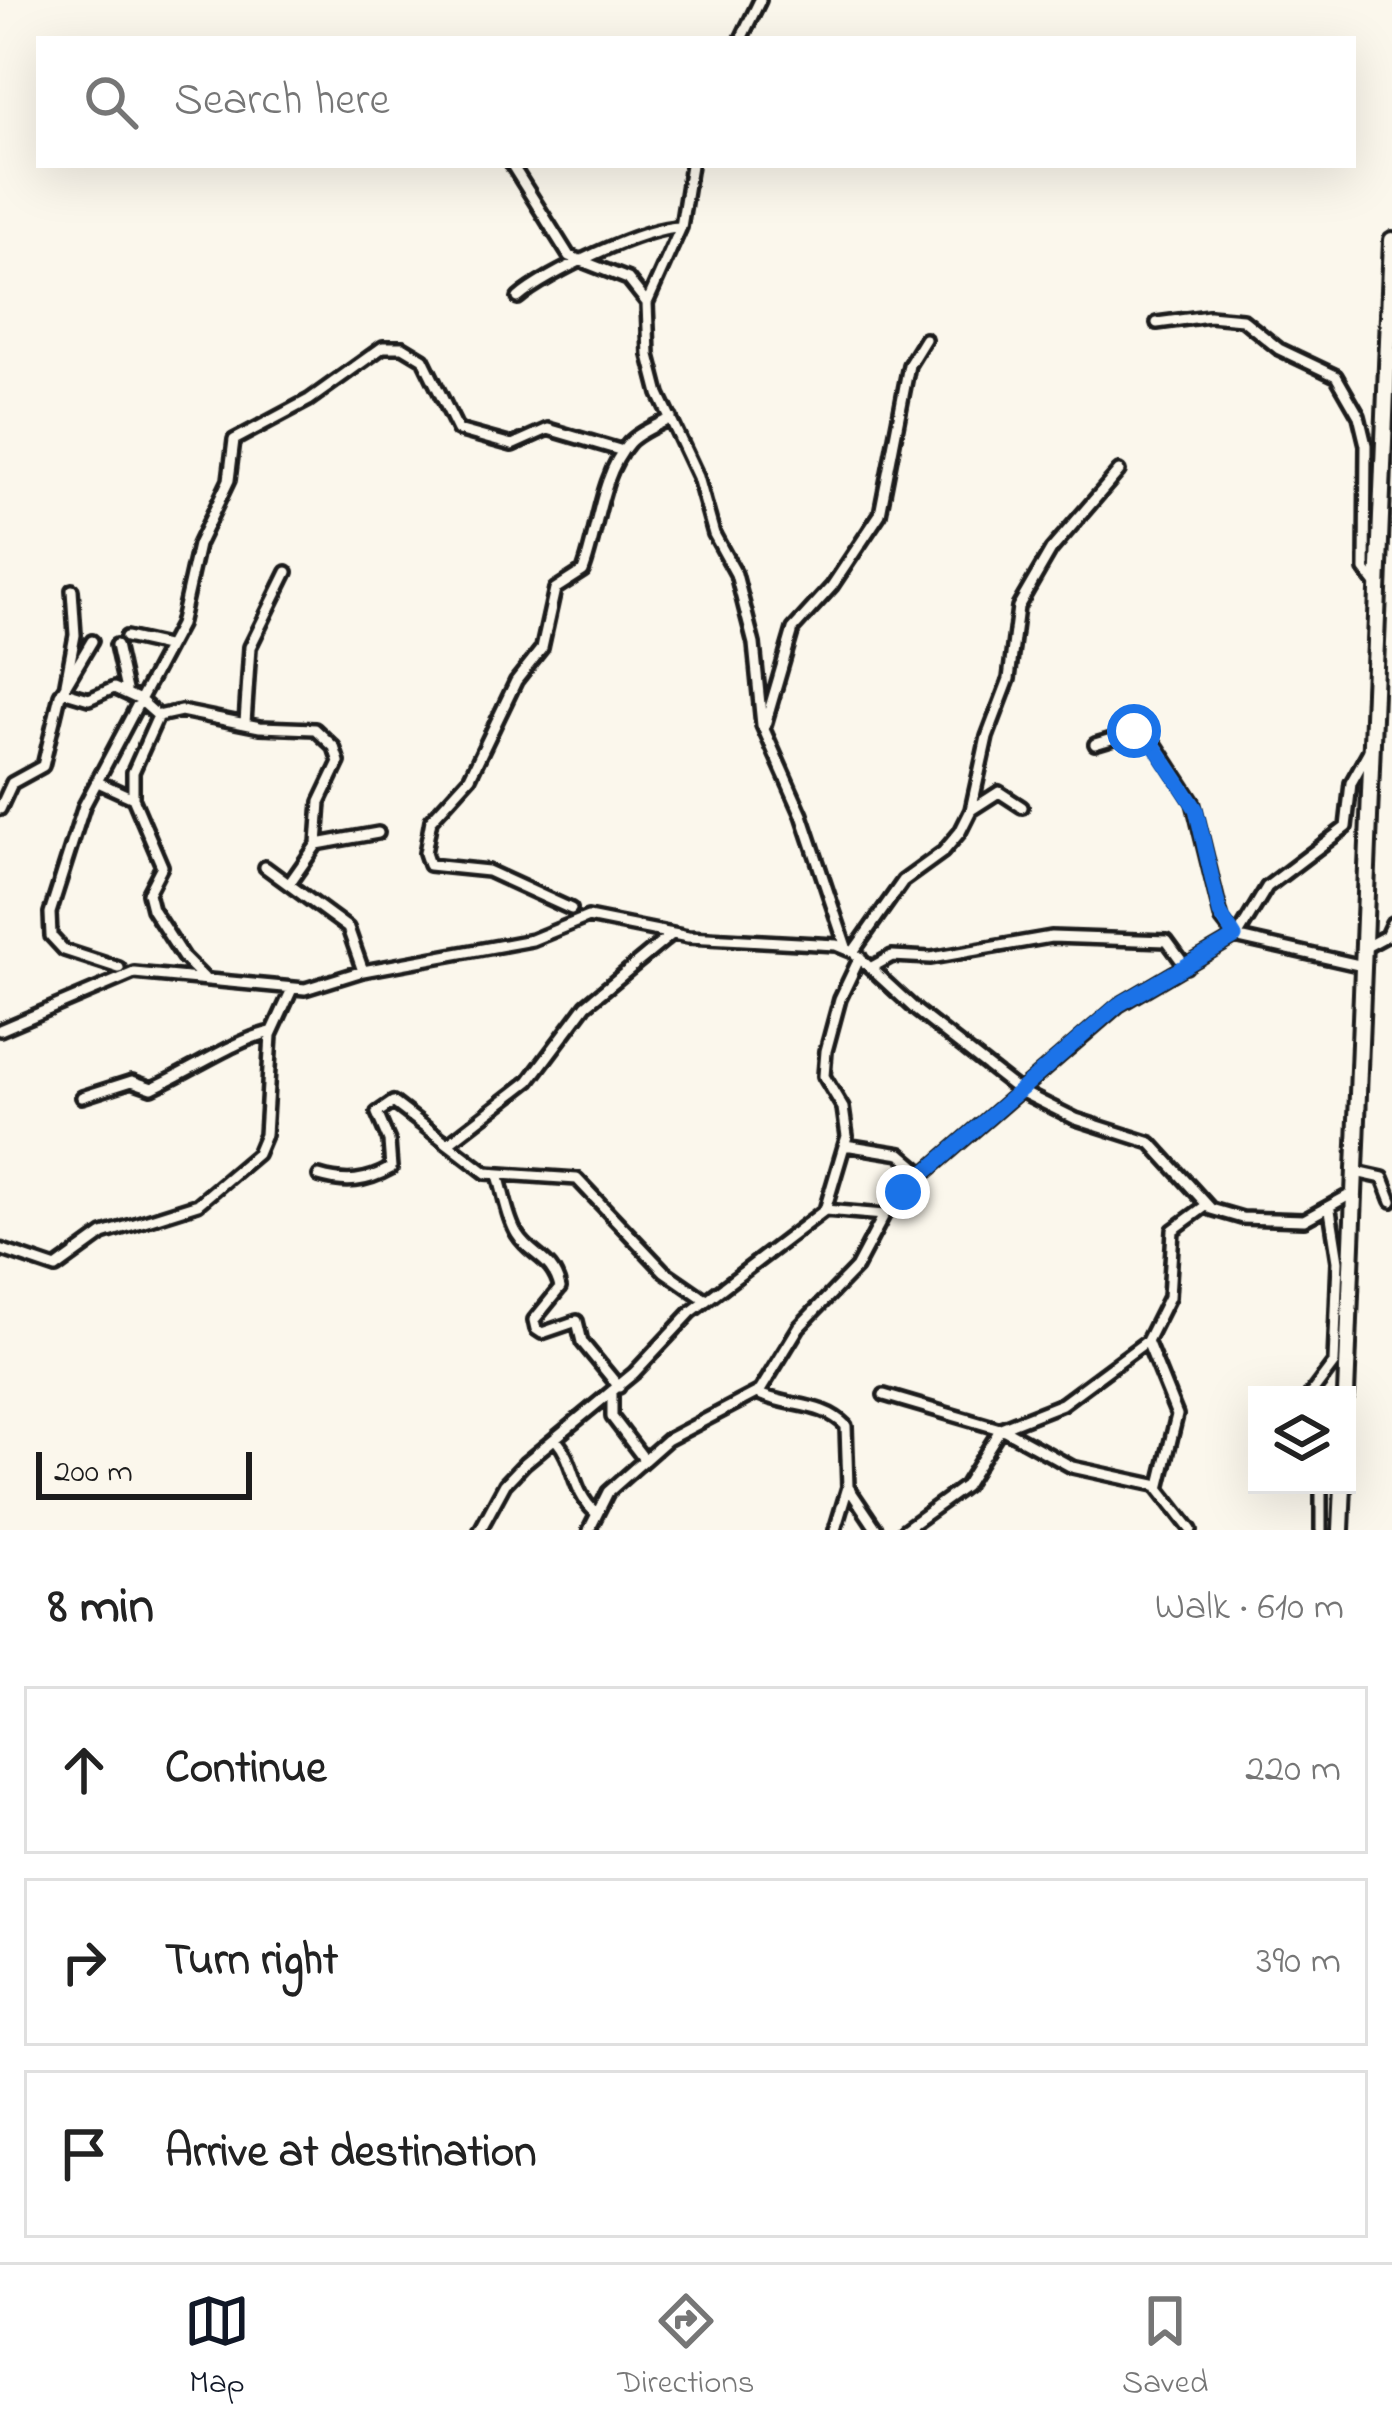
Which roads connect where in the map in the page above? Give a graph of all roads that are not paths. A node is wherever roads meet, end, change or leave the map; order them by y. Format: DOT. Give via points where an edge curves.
graph roads {
  1 [pos="760,0"];
  2 [pos="742,36"];
  3 [pos="514,168"];
  4 [pos="691,168"];
  5 [pos="681,227"];
  6 [pos="1392,240"];
  7 [pos="578,262"];
  8 [pos="518,298"];
  9 [pos="647,303"];
  10 [pos="1157,323"];
  11 [pos="925,339"];
  12 [pos="671,418"];
  13 [pos="623,451"];
  14 [pos="1118,471"];
  15 [pos="287,572"];
  16 [pos="1379,588"];
  17 [pos="72,590"];
  18 [pos="92,641"];
  19 [pos="166,646"];
  20 [pos="64,687"];
  21 [pos="126,690"];
  22 [pos="140,700"];
  23 [pos="158,716"];
  24 [pos="245,723"];
  25 [pos="765,730"];
  26 [pos="1095,744"];
  27 [pos="1374,744"];
  28 [pos="100,783"];
  29 [pos="133,798"];
  30 [pos="1022,807"];
  31 [pos="0,809"];
  32 [pos="971,809"];
  33 [pos="378,833"];
  34 [pos="317,844"];
  35 [pos="265,867"];
  36 [pos="290,884"];
  37 [pos="571,908"];
  38 [pos="1392,923"];
  39 [pos="672,934"];
  40 [pos="1236,937"];
  41 [pos="1364,948"];
  42 [pos="853,952"];
  43 [pos="1363,966"];
  44 [pos="872,967"];
  45 [pos="1186,967"];
  46 [pos="119,968"];
  47 [pos="363,971"];
  48 [pos="204,978"];
  49 [pos="292,989"];
  50 [pos="0,1030"];
  51 [pos="271,1032"];
  52 [pos="1018,1090"];
  53 [pos="82,1097"];
  54 [pos="450,1142"];
  55 [pos="844,1145"];
  56 [pos="922,1172"];
  57 [pos="1356,1172"];
  58 [pos="498,1175"];
  59 [pos="319,1176"];
  60 [pos="1355,1192"];
  61 [pos="1392,1201"];
  62 [pos="1207,1205"];
  63 [pos="826,1210"];
  64 [pos="1330,1210"];
  65 [pos="884,1215"];
  66 [pos="0,1249"];
  67 [pos="706,1300"];
  68 [pos="1148,1341"];
  69 [pos="1317,1386"];
  70 [pos="1346,1386"];
  71 [pos="615,1389"];
  72 [pos="758,1394"];
  73 [pos="884,1395"];
  74 [pos="1001,1429"];
  75 [pos="557,1441"];
  76 [pos="644,1459"];
  77 [pos="1159,1486"];
  78 [pos="848,1487"];
  79 [pos="1321,1494"];
  80 [pos="1343,1494"];
  81 [pos="595,1512"];
  82 [pos="480,1530"];
  83 [pos="589,1530"];
  84 [pos="835,1530"];
  85 [pos="877,1530"];
  86 [pos="904,1530"];
  87 [pos="1191,1530"];
  88 [pos="1322,1530"];
  89 [pos="1341,1530"];
  1 -- 2 [label="street"];
  3 -- 7 [label="street"];
  4 -- 5 [label="street"];
  5 -- 7 [label="street"];
  5 -- 9 [label="street"];
  6 -- 16 [label="highway"];
  7 -- 8 [label="street"];
  7 -- 9 [label="street" via="628,279"];
  9 -- 12 [label="street" via="650,355"];
  10 -- 16 [label="street" via="1242,319 1279,350 1336,376 1365,435 1365,570"];
  11 -- 25 [label="street" via="909,365 880,514 793,629"];
  12 -- 13 [label="street"];
  12 -- 25 [label="street" via="742,594"];
  13 -- 19 [label="street" via="548,429 512,445 458,430 423,359 383,346 234,440 229,479"];
  13 -- 37 [label="street" via="583,571 555,589 542,648 516,680 470,777 438,807 425,853 428,865 488,871"];
  14 -- 32 [label="street" via="1051,550 1018,608 1009,680"];
  15 -- 24 [label="street" via="250,646"];
  16 -- 27 [label="highway"];
  17 -- 20 [label="street" via="75,635"];
  18 -- 20 [label="street"];
  19 -- 21 [label="street" via="121,641"];
  19 -- 22 [label="street"];
  20 -- 21 [label="street" via="89,699"];
  20 -- 31 [label="street" via="47,758 12,783"];
  21 -- 22 [label="street"];
  22 -- 23 [label="street"];
  22 -- 28 [label="street"];
  23 -- 24 [label="street"];
  23 -- 29 [label="street" via="133,772"];
  24 -- 34 [label="street" via="315,729 334,747 339,762 320,802"];
  25 -- 42 [label="street"];
  26 -- 40 [label="street" via="1138,731 1156,745 1196,809 1220,913"];
  27 -- 40 [label="street" via="1351,783 1346,826 1267,887"];
  27 -- 41 [label="highway"];
  28 -- 29 [label="street"];
  28 -- 46 [label="street" via="79,820 50,928 64,950"];
  29 -- 48 [label="street" via="162,866 148,893 152,909"];
  30 -- 32 [label="street" via="1000,792"];
  32 -- 42 [label="street" via="951,844 903,881"];
  33 -- 34 [label="street"];
  34 -- 36 [label="street"];
  35 -- 36 [label="street"];
  36 -- 47 [label="street" via="348,928"];
  38 -- 41 [label="street"];
  39 -- 42 [label="street"];
  39 -- 47 [label="street" via="593,916 532,940"];
  39 -- 54 [label="street" via="586,1005 529,1081"];
  40 -- 43 [label="street"];
  40 -- 45 [label="street"];
  41 -- 43 [label="highway"];
  42 -- 44 [label="street"];
  42 -- 55 [label="street" via="824,1065 843,1108"];
  43 -- 57 [label="highway"];
  44 -- 45 [label="street" via="892,956 931,958 1066,936 1167,941"];
  44 -- 52 [label="street"];
  45 -- 52 [label="street" via="1118,1005"];
  47 -- 49 [label="street"];
  48 -- 49 [label="street"];
  48 -- 50 [label="street" via="134,973"];
  49 -- 51 [label="street"];
  51 -- 53 [label="street" via="152,1088 132,1081"];
  51 -- 66 [label="street" via="263,1144 220,1189 103,1234 54,1269"];
  52 -- 56 [label="street"];
  52 -- 62 [label="street" via="1151,1143"];
  54 -- 58 [label="street" via="472,1167"];
  54 -- 59 [label="street" via="393,1102 377,1113 391,1168 356,1180"];
  55 -- 56 [label="street" via="902,1154"];
  55 -- 63 [label="street"];
  56 -- 65 [label="street"];
  57 -- 60 [label="highway"];
  57 -- 61 [label="street" via="1383,1178"];
  58 -- 67 [label="street" via="577,1179 664,1271"];
  58 -- 71 [label="street" via="518,1237 554,1266 558,1279 536,1329 577,1321"];
  60 -- 64 [label="street"];
  60 -- 70 [label="highway"];
  62 -- 64 [label="street" via="1272,1221"];
  62 -- 68 [label="street" via="1173,1230 1168,1297"];
  63 -- 65 [label="street"];
  63 -- 67 [label="street"];
  64 -- 69 [label="street" via="1338,1249 1334,1363"];
  65 -- 72 [label="street" via="856,1268 799,1327"];
  67 -- 71 [label="street"];
  68 -- 74 [label="street" via="1062,1404"];
  68 -- 77 [label="street" via="1177,1406"];
  71 -- 75 [label="street"];
  71 -- 76 [label="street" via="611,1417"];
  72 -- 76 [label="street"];
  72 -- 78 [label="street" via="843,1421"];
  73 -- 74 [label="street"];
  74 -- 77 [label="street" via="1054,1460"];
  74 -- 86 [label="street" via="965,1486"];
  75 -- 81 [label="street"];
  75 -- 82 [label="street" via="505,1484"];
  76 -- 81 [label="street"];
  77 -- 87 [label="street"];
  78 -- 84 [label="street"];
  78 -- 85 [label="street"];
  79 -- 88 [label="street"];
  80 -- 89 [label="highway"];
  81 -- 83 [label="street"];
}
